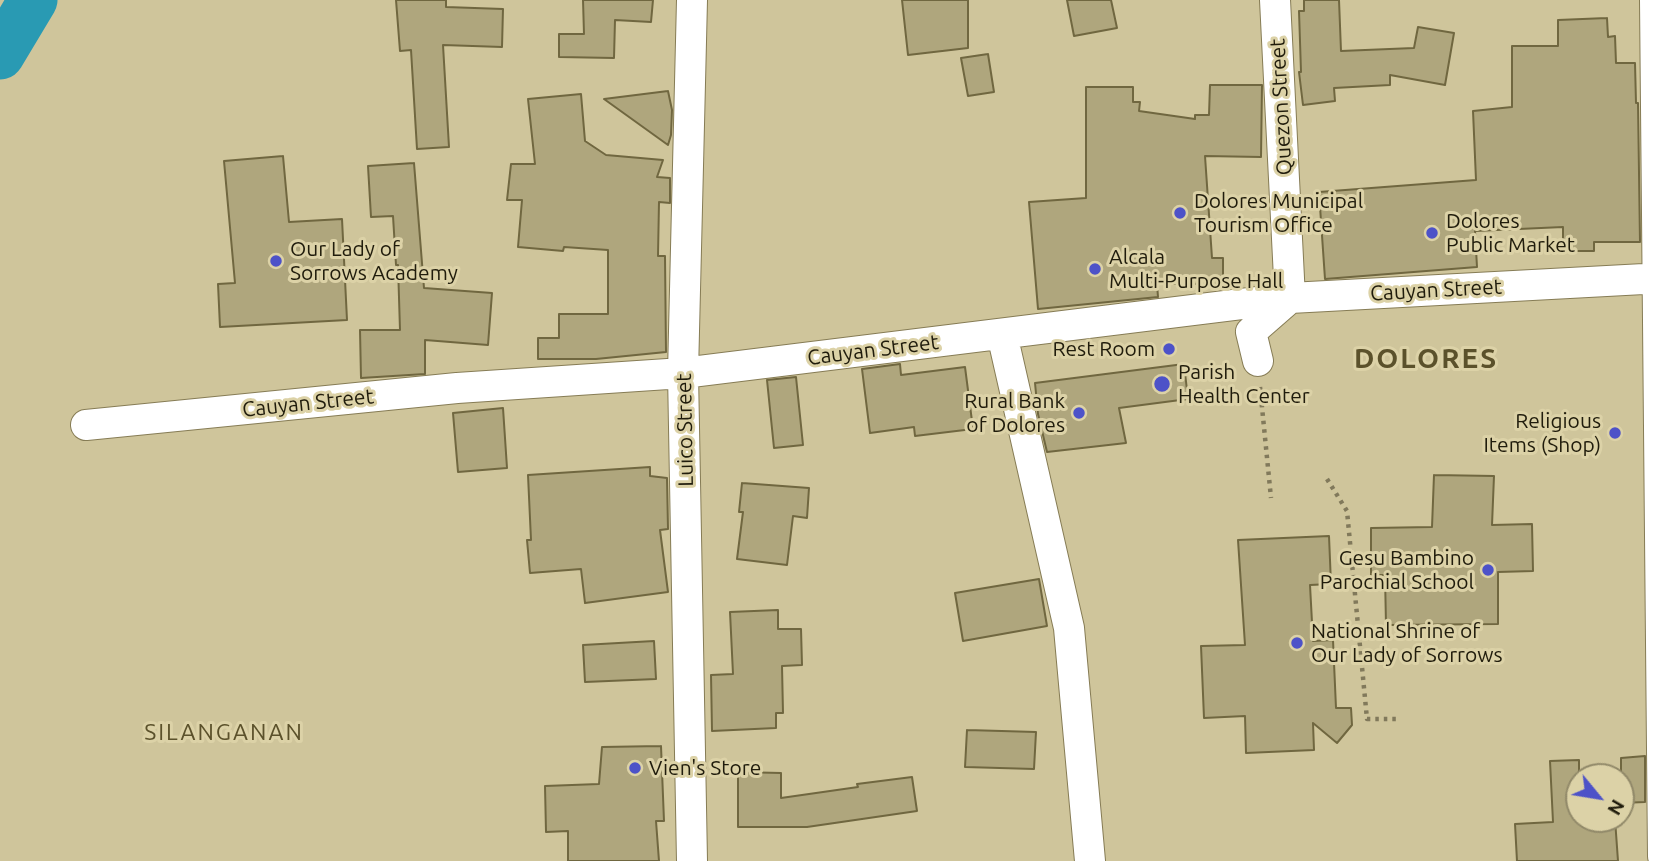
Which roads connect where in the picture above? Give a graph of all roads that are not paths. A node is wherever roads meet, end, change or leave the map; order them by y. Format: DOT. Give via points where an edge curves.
graph roads {
  1 [pos="692,0"];
  2 [pos="1275,0"];
  3 [pos="1655,0"];
  4 [pos="1661,279"];
  5 [pos="1290,298"];
  6 [pos="1002,334"];
  7 [pos="1258,362"];
  8 [pos="683,373"];
  9 [pos="86,425"];
  10 [pos="1663,856"];
  11 [pos="692,861"];
  12 [pos="1090,861"];
  1 -- 8 [label="street, Luico Street"];
  2 -- 5 [label="street, Quezon Street"];
  3 -- 4 [label="street"];
  4 -- 5 [label="street, Cauyan Street"];
  4 -- 10 [label="street" via="1657,396"];
  5 -- 6 [label="street, Cauyan Street"];
  5 -- 7 [label="street" via="1251,332"];
  6 -- 8 [label="street, Cauyan Street"];
  6 -- 12 [label="street" via="1069,628"];
  8 -- 9 [label="street, Cauyan Street" via="457,388"];
  8 -- 11 [label="street, Luico Street"];
}
